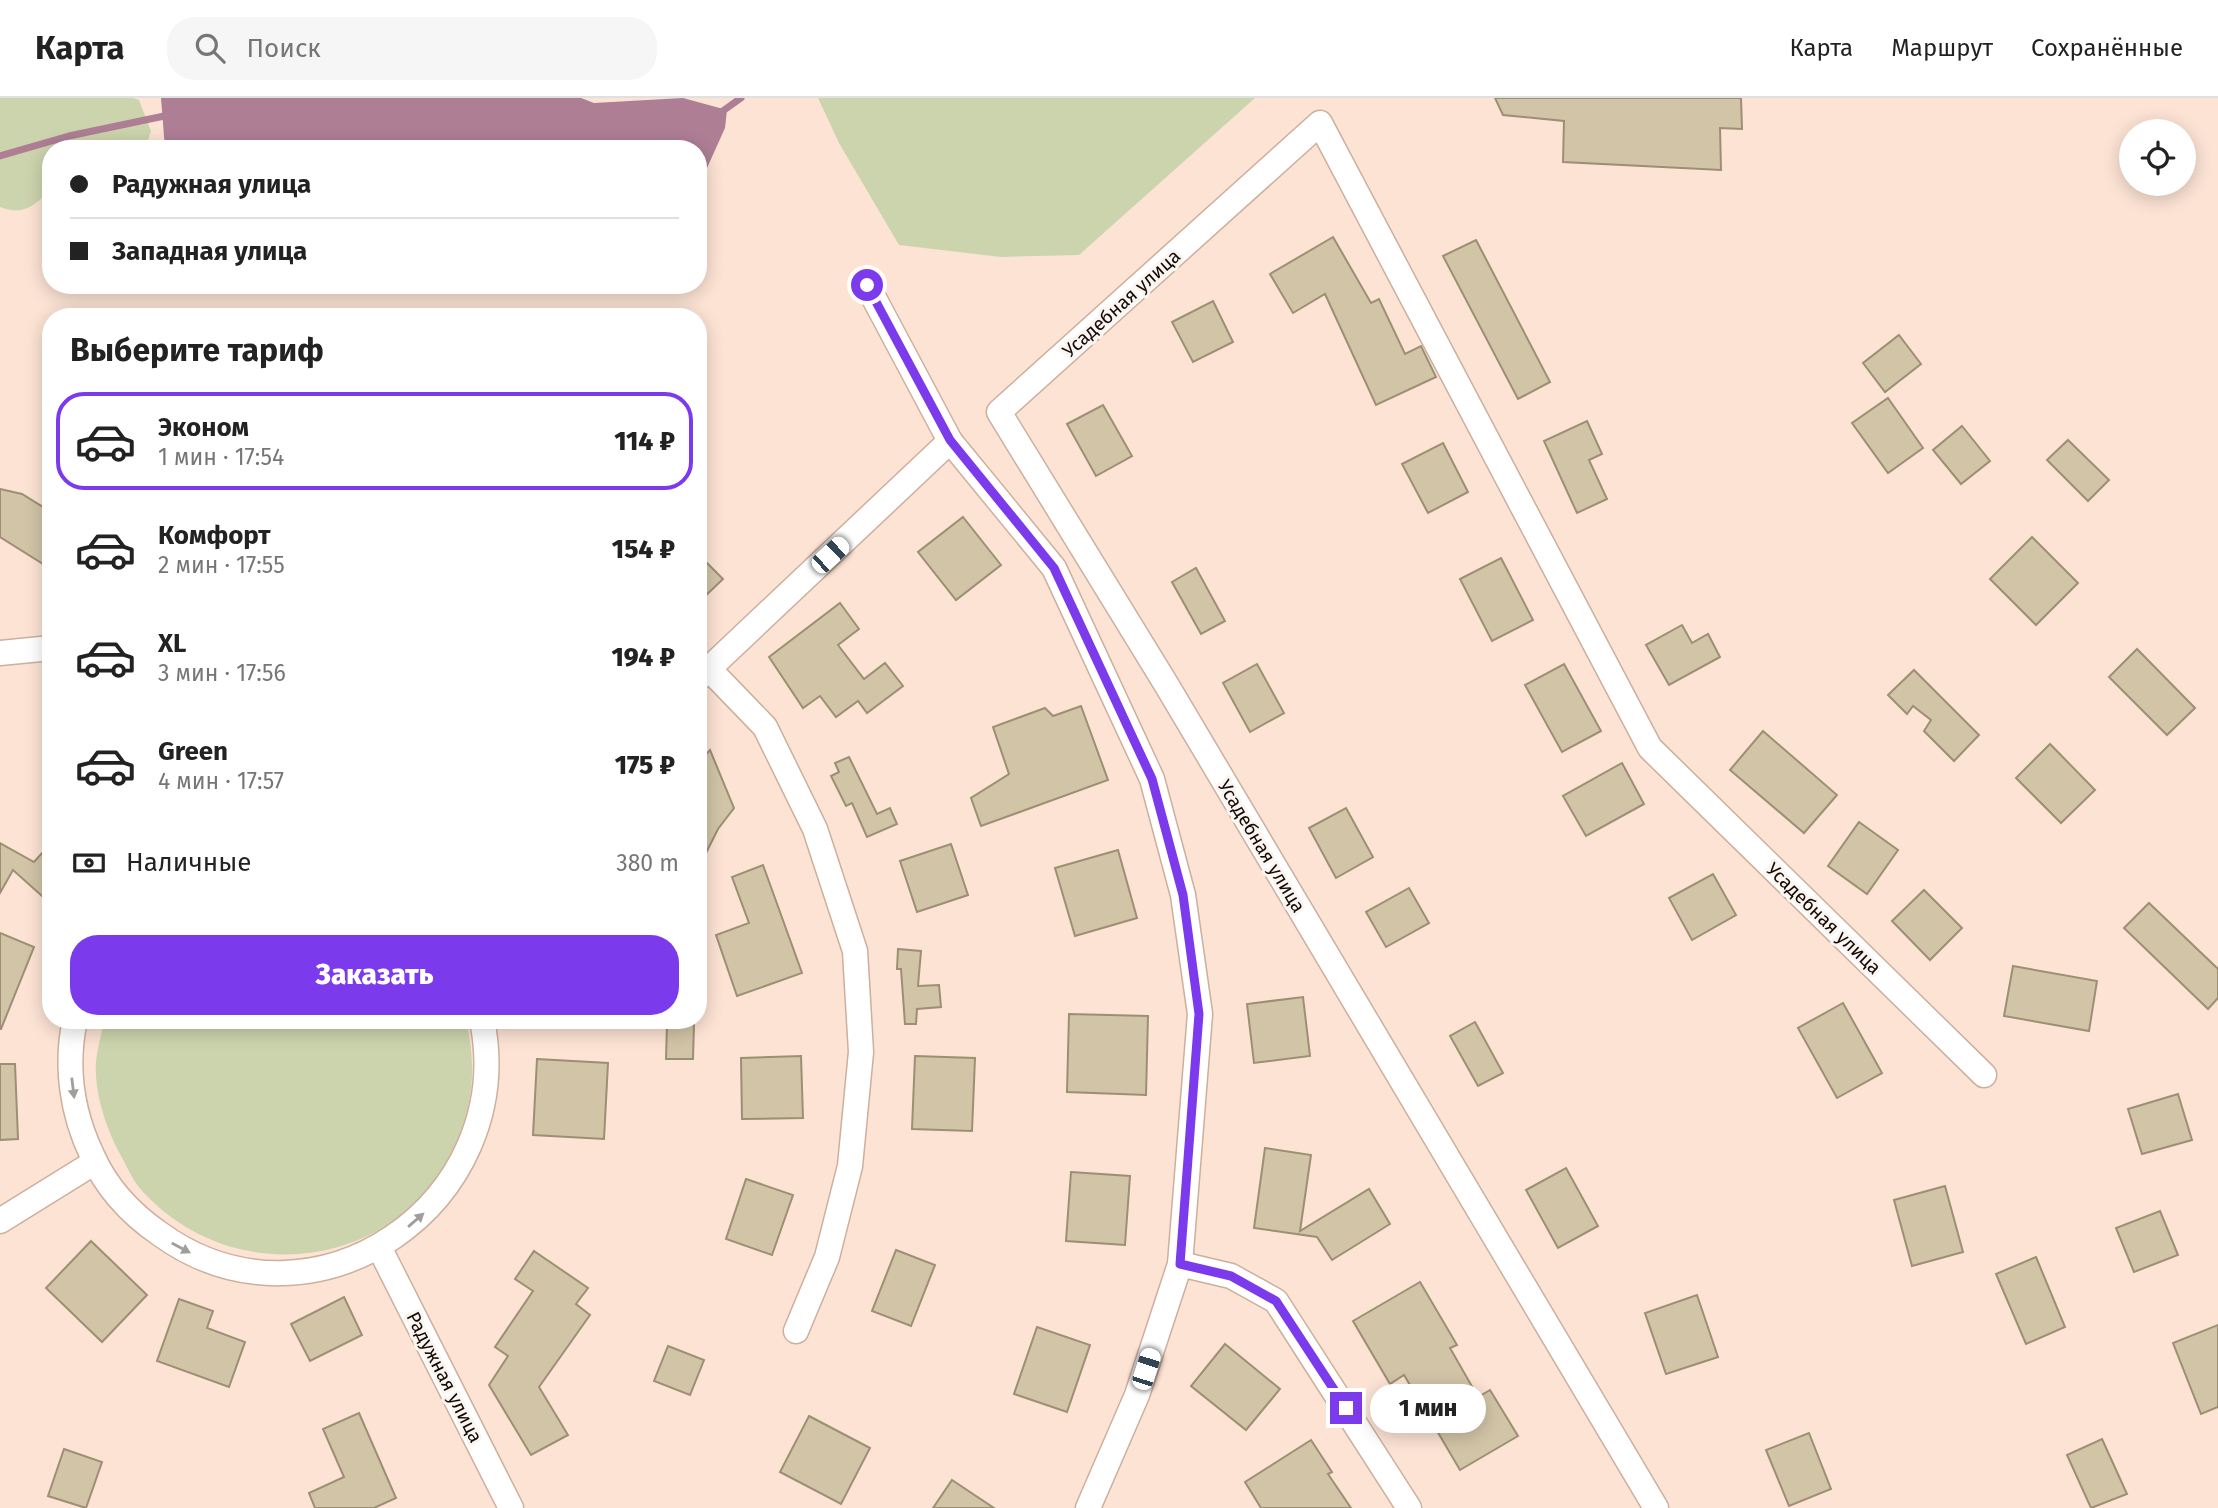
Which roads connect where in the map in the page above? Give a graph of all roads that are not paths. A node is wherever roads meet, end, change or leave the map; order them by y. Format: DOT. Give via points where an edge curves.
graph roads {
  1 [pos="867,285"];
  2 [pos="950,440"];
  3 [pos="42,649"];
  4 [pos="0,653"];
  5 [pos="707,671"];
  6 [pos="707,677"];
  7 [pos="74,1029"];
  8 [pos="483,1029"];
  9 [pos="1984,1075"];
  10 [pos="95,1162"];
  11 [pos="0,1221"];
  12 [pos="379,1247"];
  13 [pos="1180,1264"];
  14 [pos="796,1331"];
  15 [pos="511,1508"];
  16 [pos="1088,1508"];
  17 [pos="1409,1508"];
  18 [pos="1656,1508"];
  1 -- 2 [label="street"];
  2 -- 5 [label="street"];
  2 -- 13 [label="street" via="1054,568 1152,779 1183,895 1199,1014"];
  3 -- 4 [label="street"];
  6 -- 14 [label="street" via="765,727 815,829 855,951 861,1052 850,1166 827,1257"];
  7 -- 10 [label="street, one-way" via="71,1085"];
  12 -- 8 [label="street, one-way" via="428,1209 464,1160 475,1136 486,1087"];
  9 -- 18 [label="street, Усадебная улица" via="1650,748 1320,123 999,412"];
  10 -- 11 [label="street"];
  10 -- 12 [label="street, one-way" via="110,1186 147,1225 220,1264 246,1270 301,1271 328,1267"];
  12 -- 15 [label="street, Радужная улица"];
  13 -- 16 [label="street" via="1137,1395"];
  13 -- 17 [label="street" via="1231,1276 1276,1301"];
}
